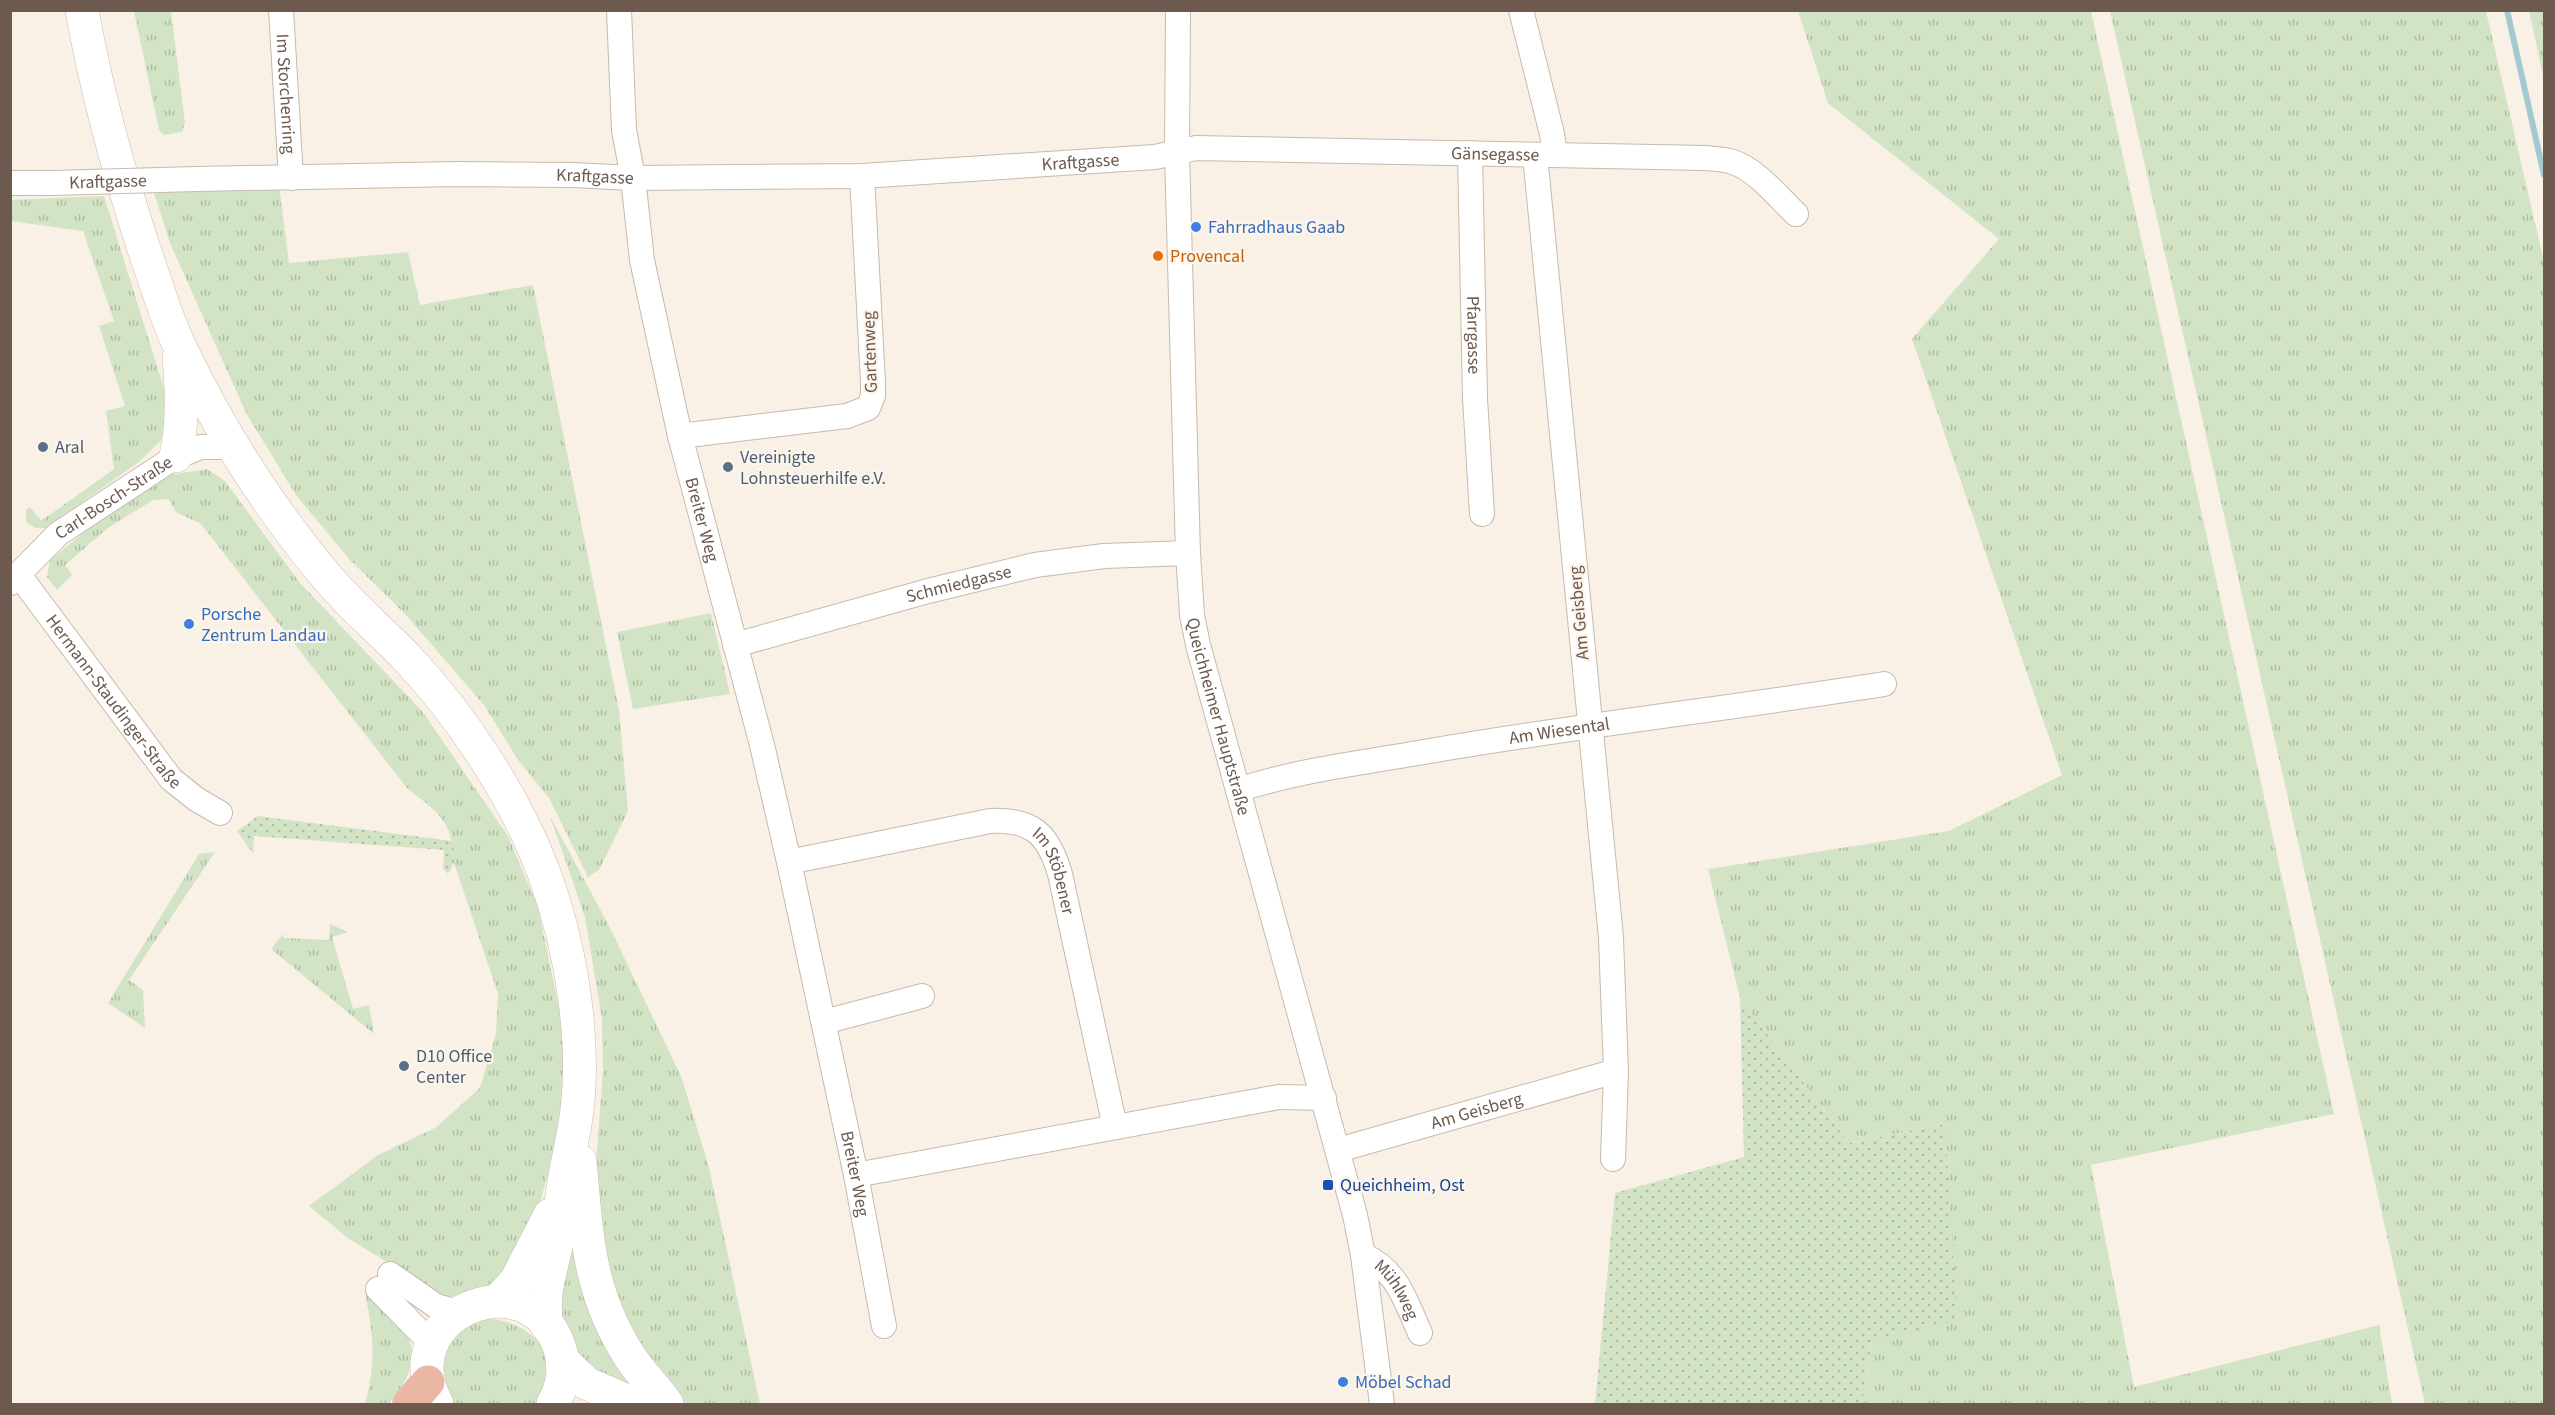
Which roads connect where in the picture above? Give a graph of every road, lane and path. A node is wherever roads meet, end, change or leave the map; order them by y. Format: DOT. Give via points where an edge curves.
graph roads {
  1 [pos="82,10"];
  2 [pos="282,10"];
  3 [pos="619,10"];
  4 [pos="1178,10"];
  5 [pos="1521,10"];
  6 [pos="1177,153"];
  7 [pos="1470,153"];
  8 [pos="1545,155"];
  9 [pos="862,176"];
  10 [pos="291,178"];
  11 [pos="633,178"];
  12 [pos="10,183"];
  13 [pos="1796,213"];
  14 [pos="178,344"];
  15 [pos="680,436"];
  16 [pos="234,447"];
  17 [pos="176,456"];
  18 [pos="1482,514"];
  19 [pos="1188,553"];
  20 [pos="15,579"];
  21 [pos="735,645"];
  22 [pos="1884,684"];
  23 [pos="1589,726"];
  24 [pos="1238,790"];
  25 [pos="220,813"];
  26 [pos="789,862"];
  27 [pos="922,996"];
  28 [pos="824,1022"];
  29 [pos="1616,1071"];
  30 [pos="1324,1098"];
  31 [pos="576,1120"];
  32 [pos="1115,1126"];
  33 [pos="1338,1150"];
  34 [pos="1613,1159"];
  35 [pos="856,1174"];
  36 [pos="562,1196"];
  37 [pos="1363,1255"];
  38 [pos="497,1301"];
  39 [pos="459,1312"];
  40 [pos="547,1326"];
  41 [pos="884,1326"];
  42 [pos="1420,1333"];
  43 [pos="432,1344"];
  44 [pos="563,1360"];
  45 [pos="425,1397"];
  46 [pos="554,1404"];
  47 [pos="634,1404"];
  48 [pos="667,1404"];
  49 [pos="1382,1404"];
  1 -- 14 [label="main road" via="129,205"];
  2 -- 10 [label="street, Im Storchenring"];
  3 -- 11 [label="street, Breiter Weg" via="623,121"];
  4 -- 6 [label="street, Queichheimer Hauptstraße"];
  5 -- 8 [label="street, Am Geisberg" via="1552,134"];
  6 -- 7 [label="street, Gänsegasse" via="1206,148"];
  6 -- 9 [label="street, Kraftgasse"];
  6 -- 19 [label="street, Queichheimer Hauptstraße"];
  7 -- 8 [label="street, Gänsegasse"];
  7 -- 18 [label="street, Pfarrgasse" via="1475,398"];
  8 -- 13 [label="street, Gänsegasse" via="1732,162 1759,179"];
  8 -- 23 [label="street, Am Geisberg"];
  9 -- 11 [label="street, Kraftgasse"];
  9 -- 15 [label="street, Gartenweg" via="873,382 868,408 847,416"];
  10 -- 11 [label="street, Kraftgasse" via="468,174"];
  10 -- 12 [label="street, Kraftgasse, bridge"];
  11 -- 15 [label="street, Breiter Weg" via="642,260"];
  14 -- 16 [label="main road"];
  14 -- 17 [label="main road" via="183,399"];
  15 -- 21 [label="street, Breiter Weg"];
  16 -- 17 [label="street, Carl-Bosch-Straße" via="201,447"];
  16 -- 31 [label="main road" via="278,515 326,576 408,659 442,700 475,744 523,825 558,914 568,957 578,1048"];
  17 -- 20 [label="street, Carl-Bosch-Straße" via="58,534"];
  19 -- 21 [label="street, Schmiedgasse" via="1104,556 1035,565"];
  19 -- 24 [label="street, Queichheimer Hauptstraße" via="1194,627"];
  20 -- 25 [label="street, Hermann-Staudinger-Straße" via="171,779"];
  21 -- 26 [label="street, Breiter Weg"];
  22 -- 23 [label="street, Am Wiesental"];
  23 -- 24 [label="street, Am Wiesental" via="1406,755"];
  23 -- 29 [label="street, Am Geisberg" via="1611,938"];
  24 -- 30 [label="street, Queichheimer Hauptstraße"];
  26 -- 28 [label="street, Breiter Weg"];
  26 -- 32 [label="street, Im Stöbener" via="990,821 1015,821 1040,835 1051,848 1060,874"];
  27 -- 28 [label="street"];
  28 -- 35 [label="street, Breiter Weg"];
  29 -- 33 [label="street, Am Geisberg"];
  29 -- 34 [label="street, Am Geisberg"];
  30 -- 32 [label="street" via="1279,1098"];
  30 -- 33 [label="street, Queichheimer Hauptstraße"];
  31 -- 36 [label="main road"];
  31 -- 48 [label="main road" via="585,1225 598,1292 631,1359"];
  32 -- 35 [label="street"];
  33 -- 37 [label="street, Queichheimer Hauptstraße"];
  35 -- 41 [label="street, Breiter Weg"];
  36 -- 38 [label="main road" via="516,1281"];
  36 -- 40 [label="main road" via="557,1244 545,1289"];
  37 -- 42 [label="street, Mühlweg" via="1383,1265 1392,1276"];
  37 -- 49 [label="street, Queichheimer Hauptstraße"];
  38 -- 39 [label="main road"];
  38 -- 40 [label="main road" via="530,1311"];
  39 -- 43 [label="main road" via="442,1326"];
  39 -- 43 [label="street" via="436,1306 384,1281"];
  40 -- 44 [label="main road" via="558,1342"];
  43 -- 45 [label="main road"];
  44 -- 46 [label="main road"];
  44 -- 47 [label="main road" via="586,1383"];
}
